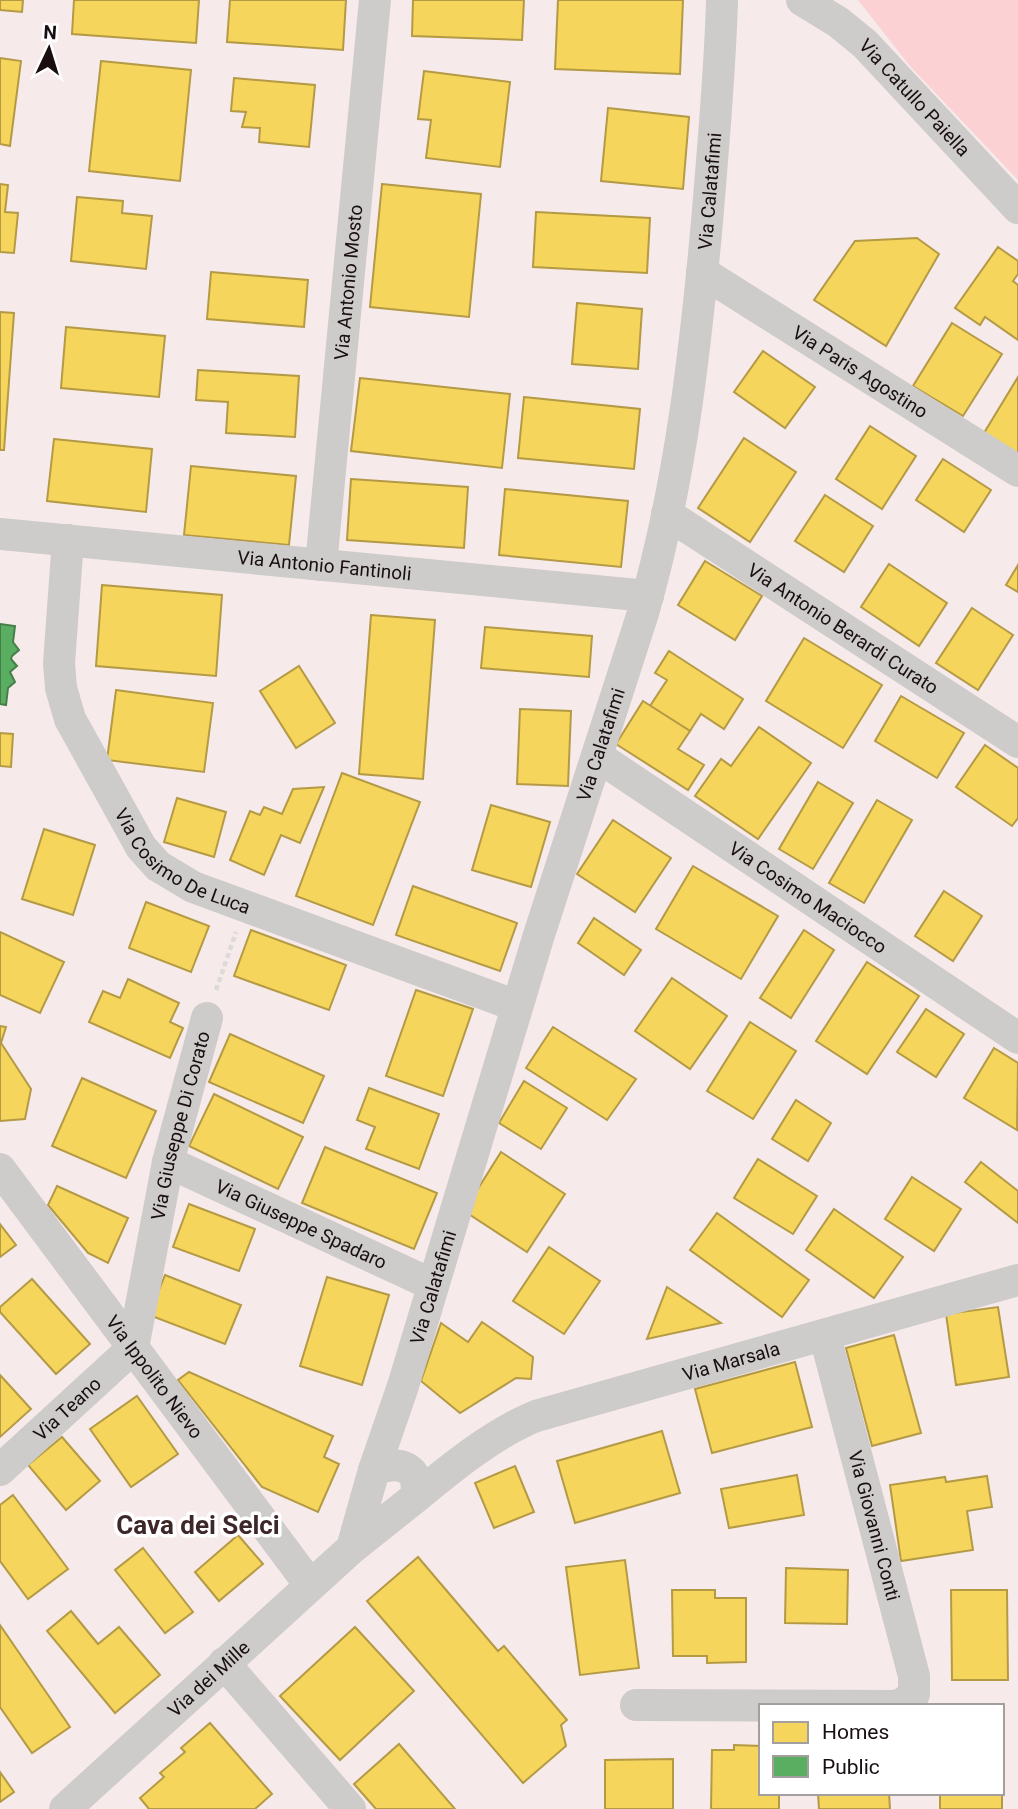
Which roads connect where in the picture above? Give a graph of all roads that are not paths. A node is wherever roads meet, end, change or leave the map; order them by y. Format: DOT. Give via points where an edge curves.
graph roads {
  1 [pos="375,0"];
  2 [pos="722,0"];
  3 [pos="802,0"];
  4 [pos="1018,208"];
  5 [pos="702,272"];
  6 [pos="1018,471"];
  7 [pos="667,514"];
  8 [pos="0,534"];
  9 [pos="68,540"];
  10 [pos="321,565"];
  11 [pos="648,596"];
  12 [pos="1018,742"];
  13 [pos="597,756"];
  14 [pos="517,1006"];
  15 [pos="207,1018"];
  16 [pos="1018,1038"];
  17 [pos="168,1162"];
  18 [pos="0,1169"];
  19 [pos="1018,1280"];
  20 [pos="433,1285"];
  21 [pos="825,1336"];
  22 [pos="133,1348"];
  23 [pos="0,1470"];
  24 [pos="374,1470"];
  25 [pos="412,1482"];
  26 [pos="352,1548"];
  27 [pos="310,1585"];
  28 [pos="224,1663"];
  29 [pos="900,1704"];
  30 [pos="636,1705"];
  31 [pos="759,1705"];
  32 [pos="65,1809"];
  33 [pos="350,1809"];
  1 -- 10 [label="street, Via Antonio Mosto"];
  2 -- 5 [label="street, Via Calatafimi"];
  3 -- 4 [label="street, Via Catullo Paiella" via="865,44"];
  5 -- 6 [label="street, Via Paris Agostino"];
  5 -- 7 [label="street, Via Calatafimi" via="690,386"];
  7 -- 11 [label="street, Via Calatafimi"];
  7 -- 12 [label="street, Via Antonio Berardi Curato"];
  8 -- 9 [label="street, Via Antonio Fantinoli"];
  9 -- 10 [label="street, Via Antonio Fantinoli"];
  9 -- 14 [label="street, Via Cosimo De Luca" via="61,688 70,719 146,854 176,878 244,906"];
  10 -- 11 [label="street, Via Antonio Fantinoli"];
  11 -- 13 [label="street, Via Calatafimi"];
  13 -- 14 [label="street, Via Calatafimi"];
  13 -- 16 [label="street, Via Cosimo Maciocco"];
  14 -- 20 [label="street, Via Calatafimi"];
  15 -- 17 [label="street, Via Giuseppe Di Corato"];
  17 -- 20 [label="street, Via Giuseppe Spadaro"];
  17 -- 22 [label="street, Via Giuseppe Di Corato"];
  18 -- 22 [label="street, Via Ippolito Nievo"];
  19 -- 21 [label="street, Via Marsala"];
  20 -- 24 [label="street, Via Calatafimi"];
  21 -- 25 [label="street, Via Marsala" via="545,1413 513,1426 455,1466"];
  21 -- 29 [label="street, Via Giovanni Conti" via="914,1676 914,1694"];
  22 -- 23 [label="street, Via Teano"];
  22 -- 27 [label="street, Via Ippolito Nievo"];
  24 -- 25 [label="street" via="397,1464"];
  24 -- 26 [label="street"];
  25 -- 26 [label="street, Via dei Mille"];
  26 -- 27 [label="street, Via dei Mille"];
  27 -- 28 [label="street, Via dei Mille"];
  28 -- 32 [label="street, Via dei Mille"];
  28 -- 33 [label="street"];
  30 -- 31 [label="street, Via Giovanni Conti"];
}
